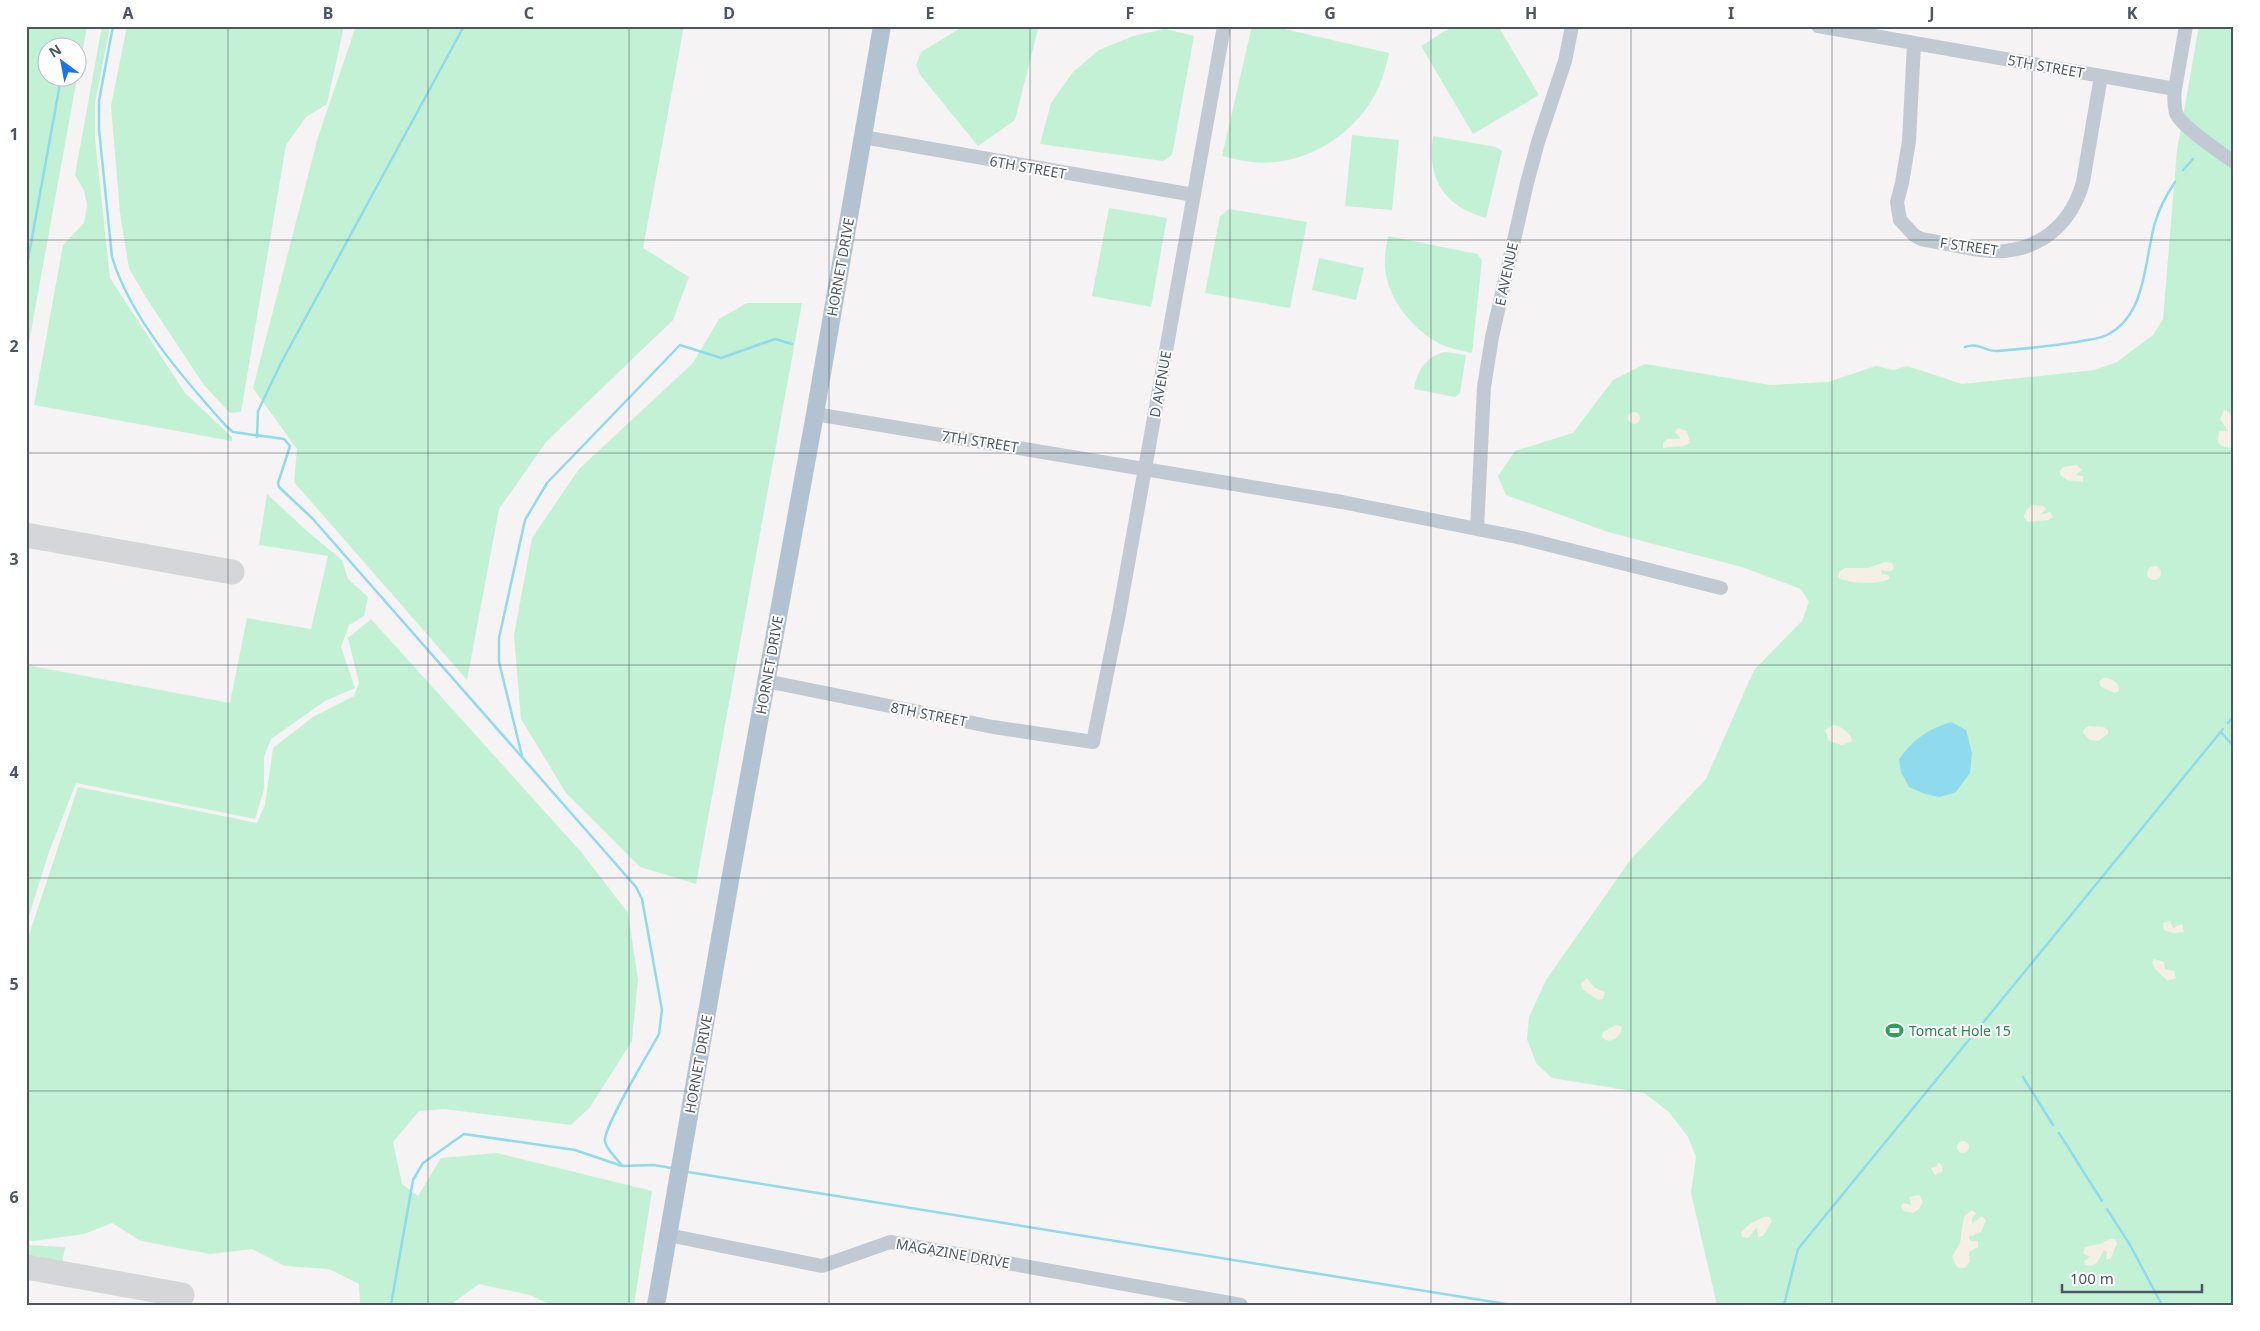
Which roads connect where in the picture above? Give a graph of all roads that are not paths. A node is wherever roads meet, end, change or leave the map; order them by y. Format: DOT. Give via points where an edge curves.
graph roads {
  1 [pos="882,26"];
  2 [pos="1224,26"];
  3 [pos="1572,26"];
  4 [pos="1818,26"];
  5 [pos="2186,26"];
  6 [pos="1914,44"];
  7 [pos="2101,76"];
  8 [pos="2175,89"];
  9 [pos="863,137"];
  10 [pos="2234,162"];
  11 [pos="1194,195"];
  12 [pos="815,414"];
  13 [pos="1146,468"];
  14 [pos="1477,529"];
  15 [pos="1721,588"];
  16 [pos="766,681"];
  17 [pos="1092,742"];
  18 [pos="668,1235"];
  19 [pos="656,1305"];
  20 [pos="1241,1305"];
  1 -- 9 [label="main road, HORNET DRIVE"];
  2 -- 11 [label="street, D AVENUE"];
  3 -- 14 [label="street, E AVENUE" via="1565,61 1527,183 1492,337 1484,386"];
  4 -- 6 [label="street, 5TH STREET"];
  5 -- 8 [label="street"];
  6 -- 7 [label="street, 5TH STREET"];
  6 -- 7 [label="street, F STREET" via="1909,141 1897,202 1900,220 1921,239 2004,251 2043,240 2056,230 2069,214 2081,190"];
  7 -- 8 [label="street, 5TH STREET"];
  8 -- 10 [label="street" via="2176,115"];
  9 -- 11 [label="street, 6TH STREET"];
  9 -- 12 [label="main road, HORNET DRIVE"];
  11 -- 13 [label="street, D AVENUE"];
  12 -- 13 [label="street, 7TH STREET"];
  12 -- 16 [label="main road, HORNET DRIVE"];
  13 -- 14 [label="street, 7TH STREET"];
  13 -- 17 [label="street, D AVENUE"];
  14 -- 15 [label="street, 7TH STREET"];
  16 -- 17 [label="street, 8TH STREET" via="993,727"];
  16 -- 18 [label="main road, HORNET DRIVE"];
  18 -- 19 [label="main road, HORNET DRIVE"];
  18 -- 20 [label="street, MAGAZINE DRIVE" via="822,1266 890,1242"];
}
